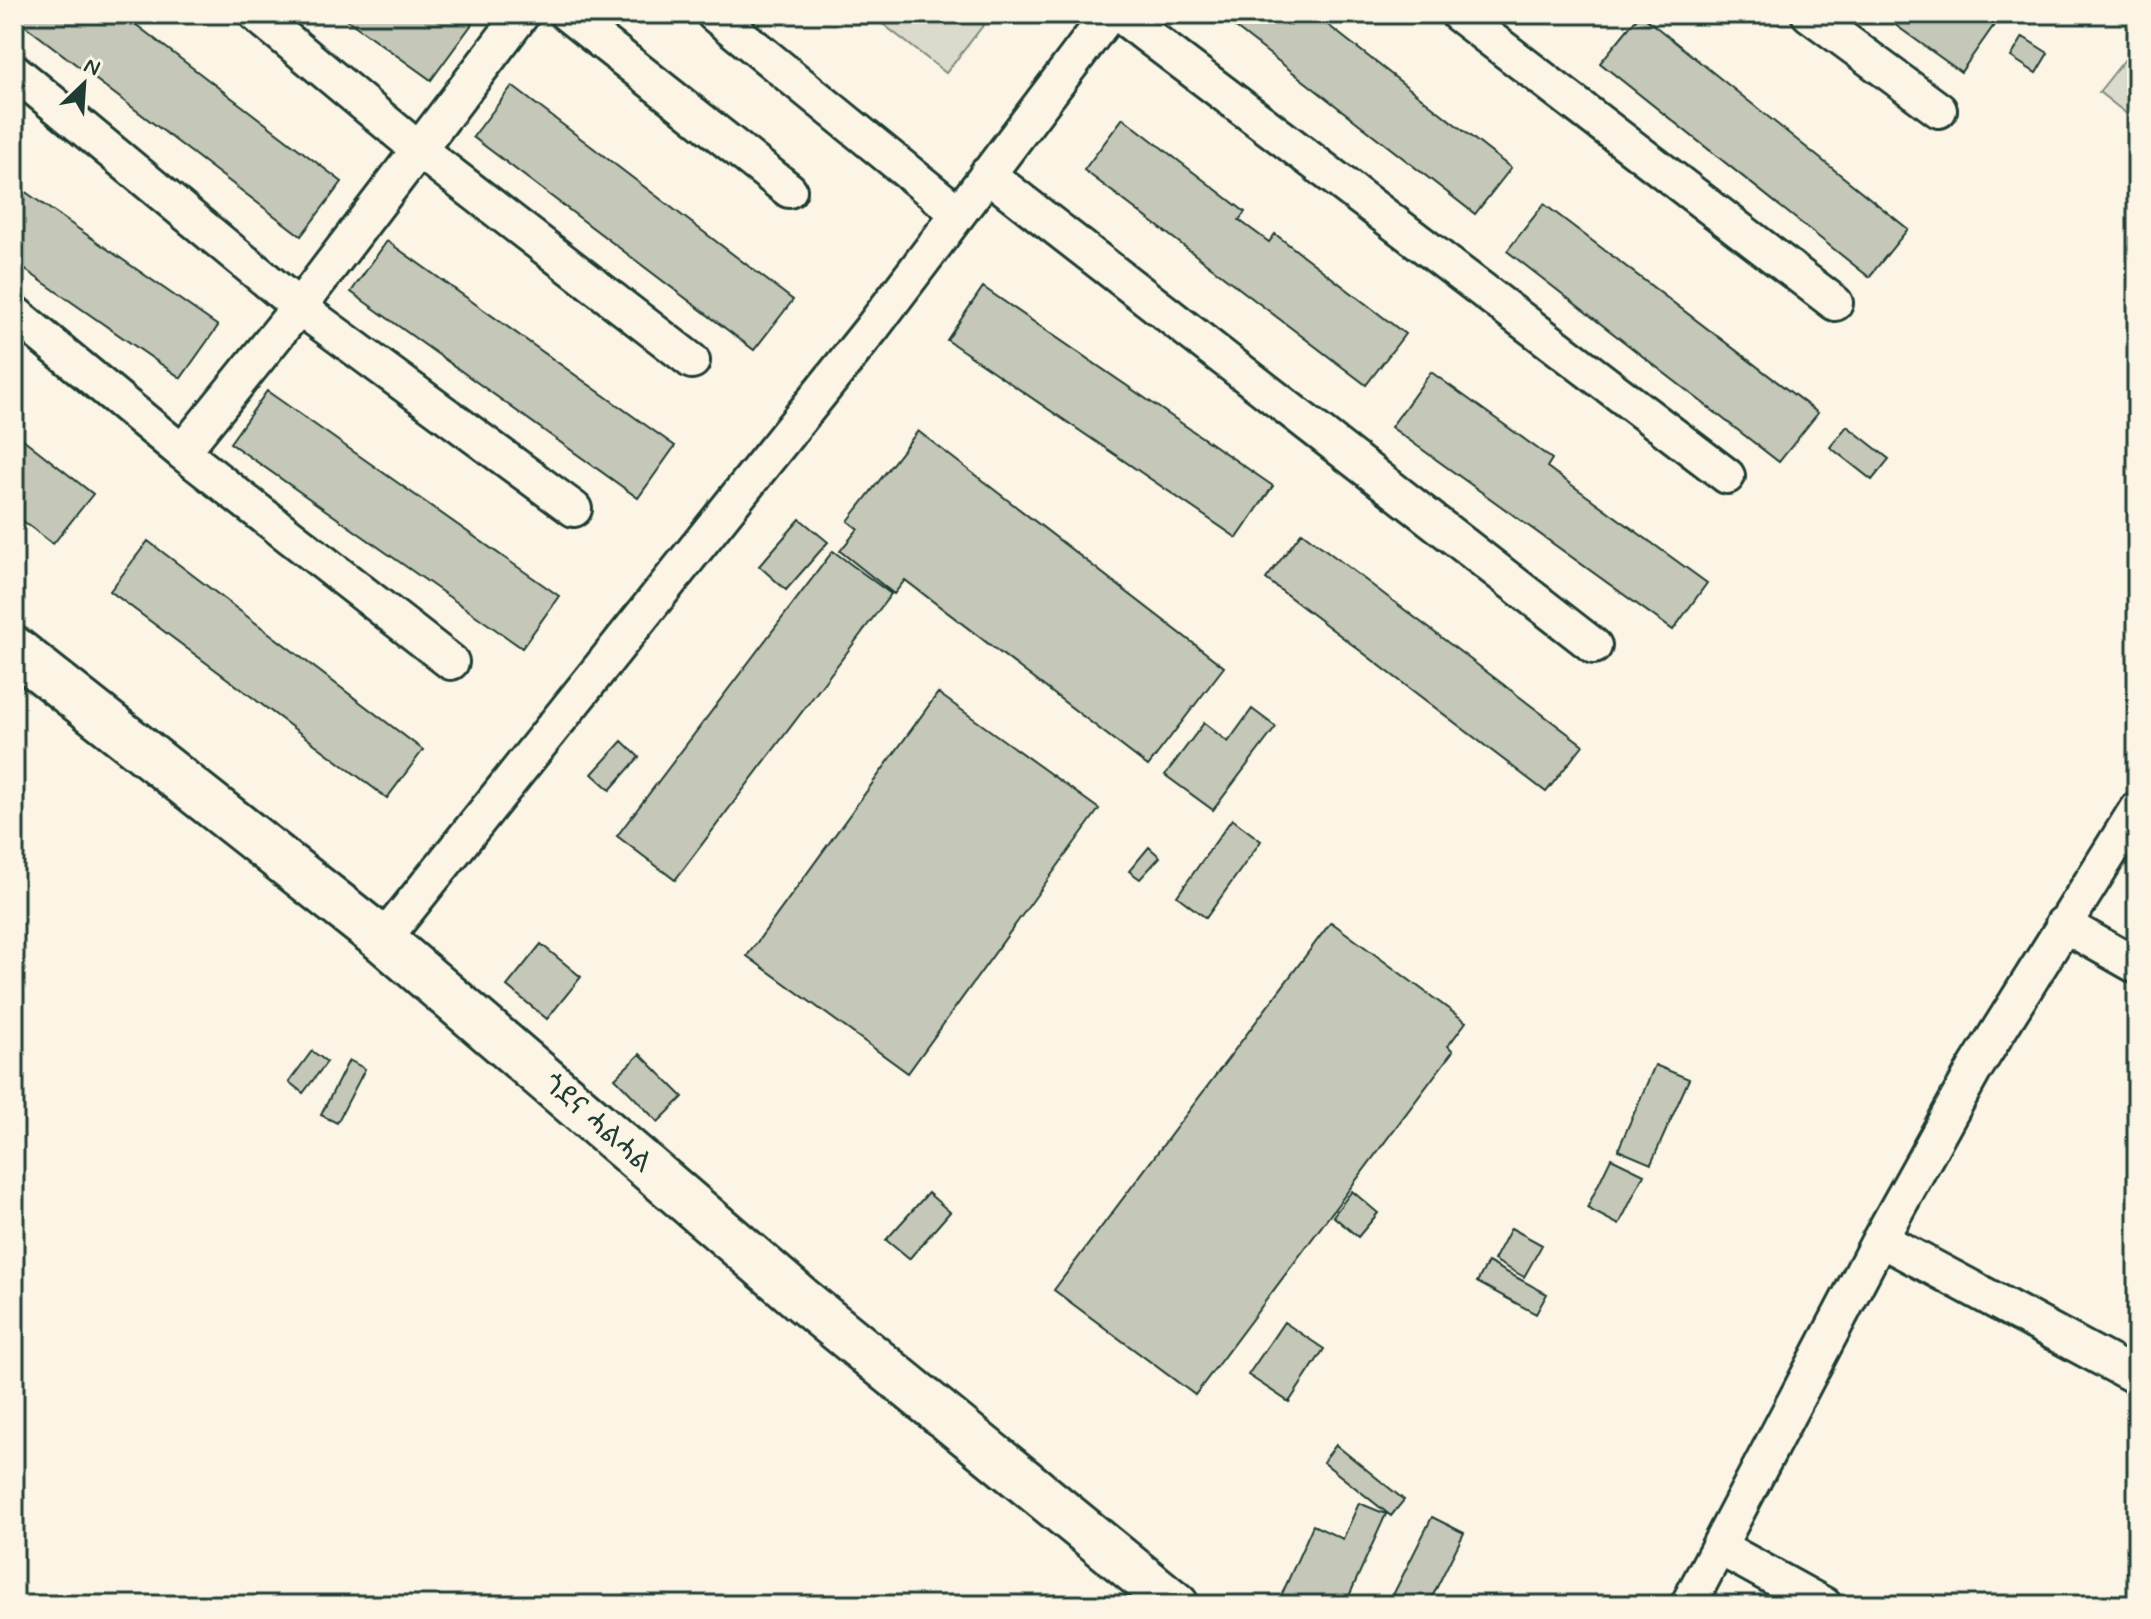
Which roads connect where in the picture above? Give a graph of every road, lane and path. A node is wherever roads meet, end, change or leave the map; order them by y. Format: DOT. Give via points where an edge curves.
graph roads {
  1 [pos="256,14"];
  2 [pos="522,14"];
  3 [pos="567,14"];
  4 [pos="714,14"];
  5 [pos="1109,14"];
  6 [pos="1119,14"];
  7 [pos="1458,14"];
  8 [pos="1809,14"];
  9 [pos="14,71"];
  10 [pos="1939,110"];
  11 [pos="418,149"];
  12 [pos="987,174"];
  13 [pos="789,190"];
  14 [pos="958,213"];
  15 [pos="1835,303"];
  16 [pos="299,307"];
  17 [pos="14,313"];
  18 [pos="692,361"];
  19 [pos="182,452"];
  20 [pos="1727,476"];
  21 [pos="574,509"];
  22 [pos="1594,646"];
  23 [pos="14,649"];
  24 [pos="451,662"];
  25 [pos="2137,809"];
  26 [pos="2063,924"];
  27 [pos="383,940"];
  28 [pos="2137,966"];
  29 [pos="1880,1239"];
  30 [pos="2137,1377"];
  31 [pos="1719,1547"];
  32 [pos="1176,1605"];
  33 [pos="1688,1605"];
  34 [pos="1824,1605"];
  1 -- 11 [label="street"];
  2 -- 11 [label="street"];
  3 -- 13 [label="street"];
  4 -- 14 [label="street"];
  5 -- 12 [label="street"];
  6 -- 20 [label="street"];
  7 -- 15 [label="street"];
  8 -- 10 [label="street"];
  9 -- 16 [label="street"];
  11 -- 16 [label="street"];
  11 -- 18 [label="street"];
  12 -- 14 [label="street"];
  12 -- 22 [label="street"];
  14 -- 27 [label="street"];
  16 -- 19 [label="street"];
  16 -- 21 [label="street"];
  17 -- 19 [label="street"];
  19 -- 24 [label="street"];
  23 -- 27 [label="street, ጎደና ሓልሓል"];
  25 -- 26 [label="street"];
  26 -- 28 [label="street"];
  26 -- 29 [label="street"];
  27 -- 32 [label="street, ጎደና ሓልሓል" via="801,1299"];
  29 -- 30 [label="street"];
  29 -- 31 [label="street"];
  31 -- 33 [label="street"];
  31 -- 34 [label="street"];
}
